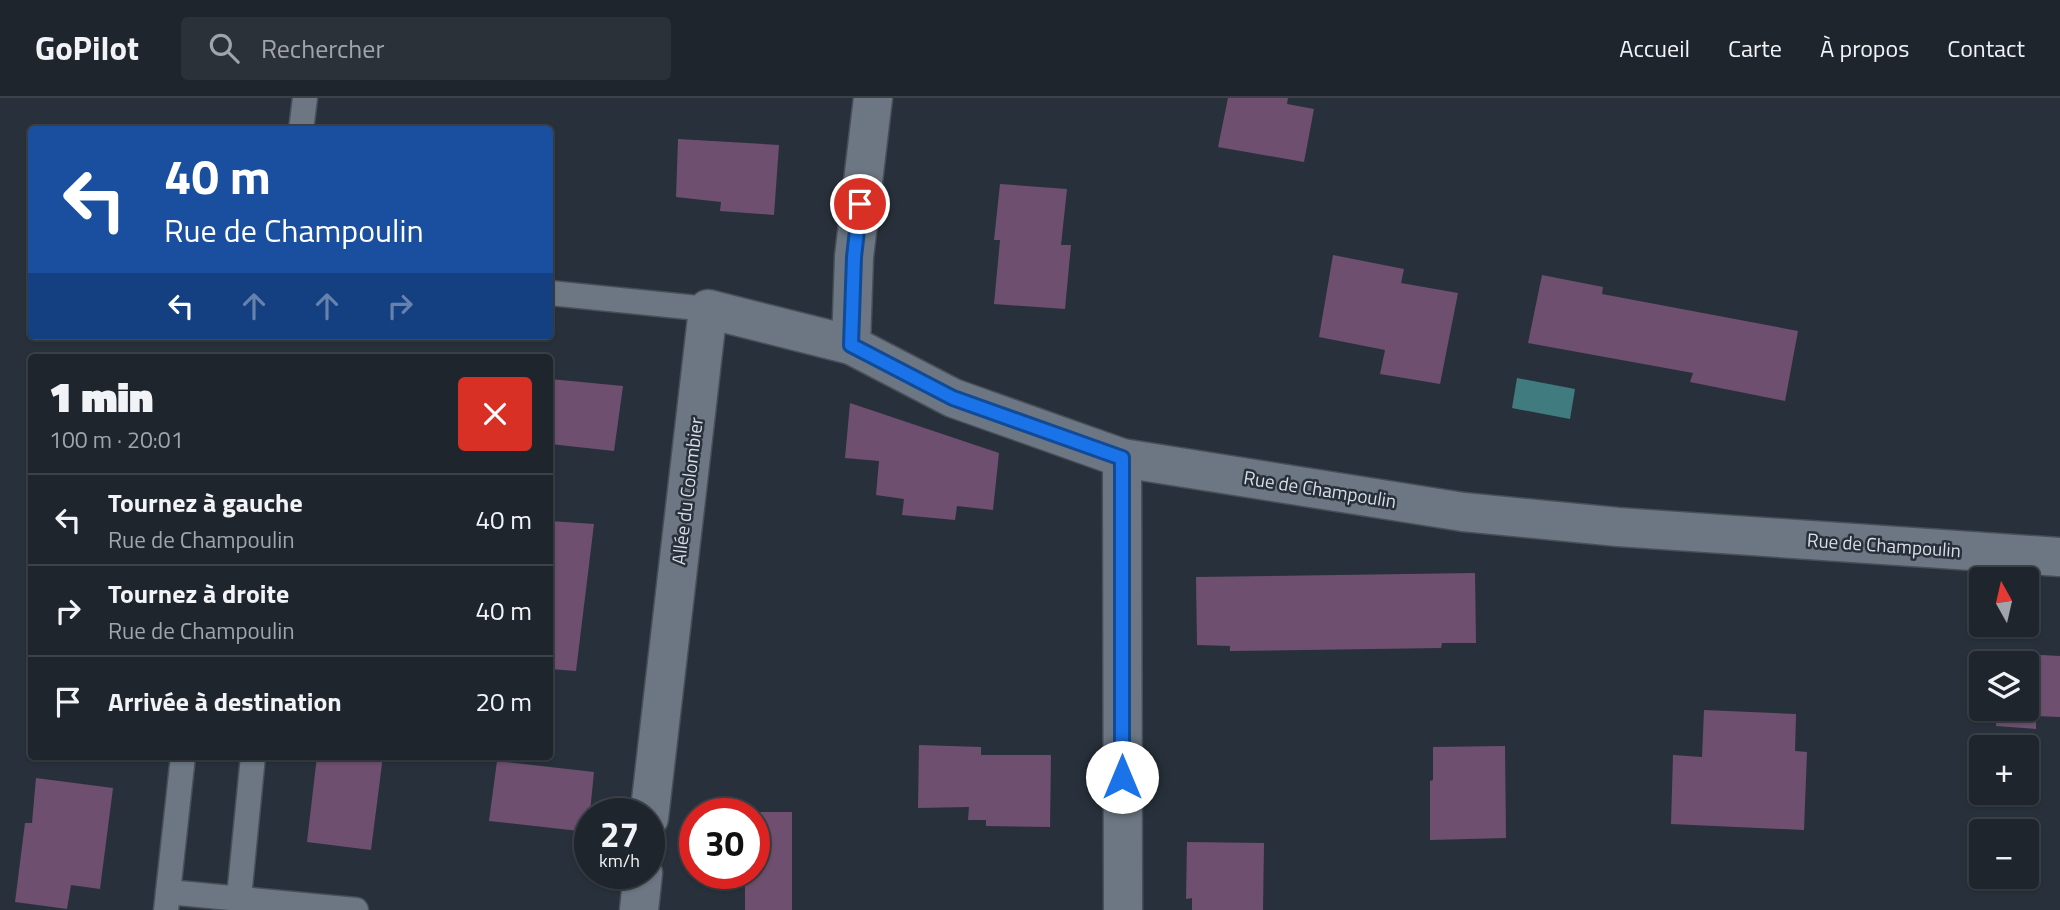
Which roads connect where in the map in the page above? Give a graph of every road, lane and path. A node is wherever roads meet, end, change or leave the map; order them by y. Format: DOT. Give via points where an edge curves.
graph roads {
  1 [pos="305,98"];
  2 [pos="873,98"];
  3 [pos="302,126"];
  4 [pos="553,293"];
  5 [pos="708,310"];
  6 [pos="851,345"];
  7 [pos="1122,458"];
  8 [pos="2060,558"];
  9 [pos="183,760"];
  10 [pos="253,760"];
  11 [pos="651,798"];
  12 [pos="641,889"];
  13 [pos="239,897"];
  14 [pos="167,901"];
  15 [pos="356,910"];
  16 [pos="639,910"];
  17 [pos="1123,910"];
  1 -- 3 [label="lane"];
  2 -- 6 [label="street" via="854,257"];
  4 -- 5 [label="lane"];
  5 -- 6 [label="street"];
  5 -- 11 [label="street, Allée du Colombier"];
  6 -- 7 [label="street, Rue de Champoulin" via="953,398"];
  7 -- 8 [label="street, Rue de Champoulin" via="1463,512"];
  7 -- 17 [label="street"];
  9 -- 14 [label="lane"];
  10 -- 13 [label="lane"];
  12 -- 16 [label="street"];
  13 -- 14 [label="lane"];
  13 -- 15 [label="lane"];
}
